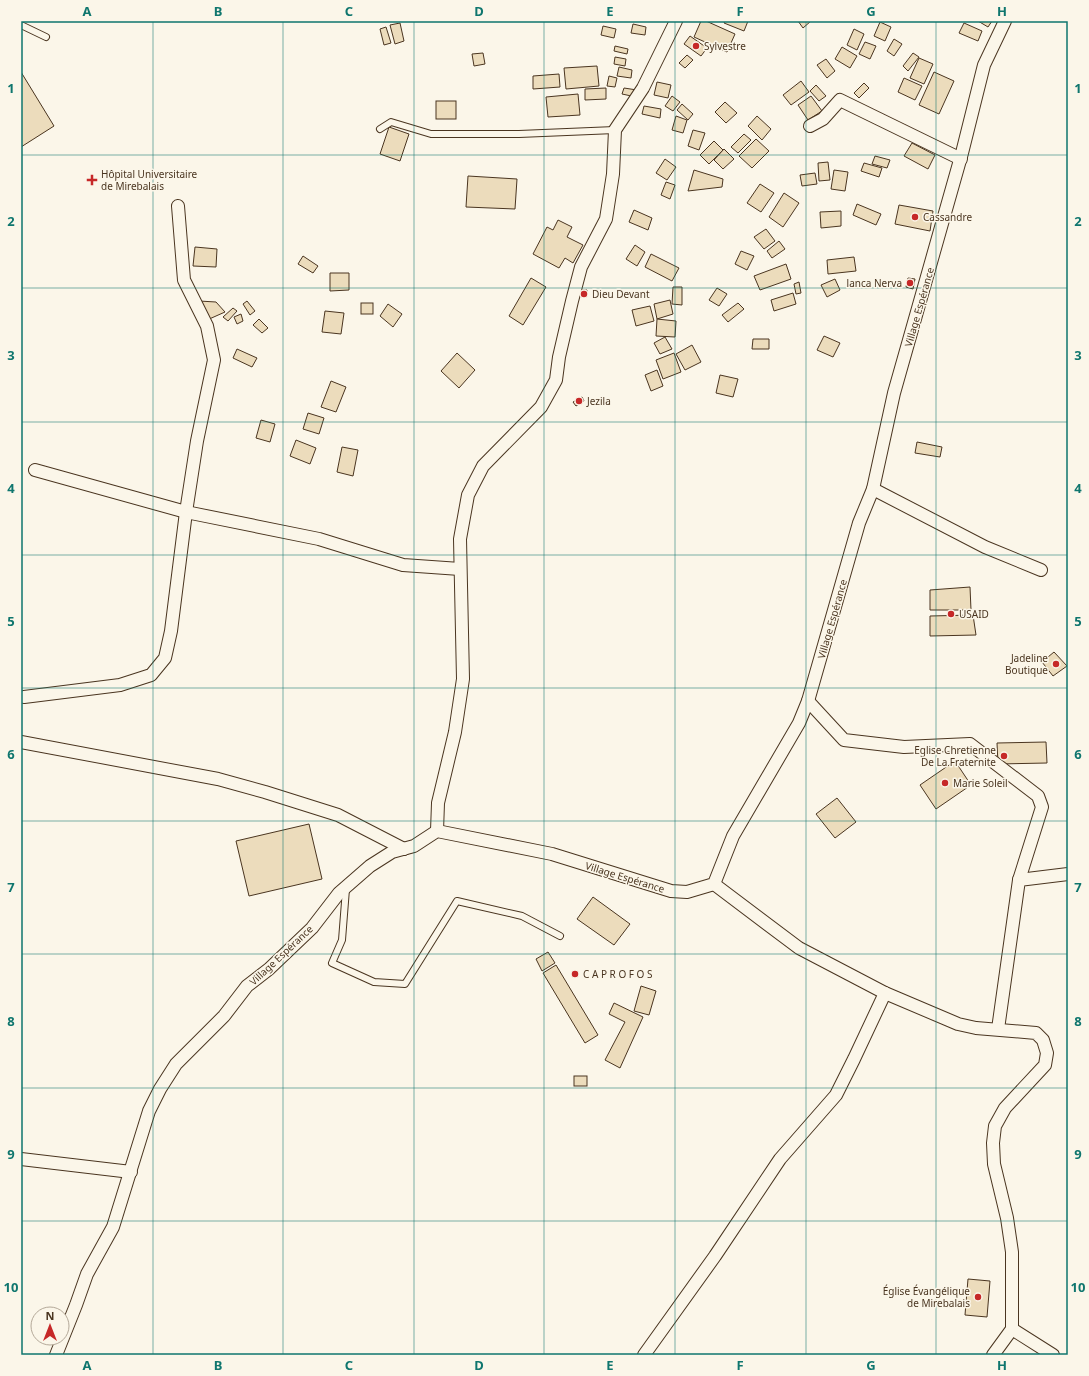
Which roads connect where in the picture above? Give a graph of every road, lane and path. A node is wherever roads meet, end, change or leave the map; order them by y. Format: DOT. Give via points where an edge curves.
graph roads {
  1 [pos="676,21"];
  2 [pos="1005,21"];
  3 [pos="21,25"];
  4 [pos="46,37"];
  5 [pos="810,126"];
  6 [pos="380,129"];
  7 [pos="615,130"];
  8 [pos="961,159"];
  9 [pos="178,206"];
  10 [pos="35,470"];
  11 [pos="873,489"];
  12 [pos="186,512"];
  13 [pos="460,569"];
  14 [pos="1041,570"];
  15 [pos="24,697"];
  16 [pos="808,701"];
  17 [pos="21,742"];
  18 [pos="437,831"];
  19 [pos="404,849"];
  20 [pos="1068,874"];
  21 [pos="1018,880"];
  22 [pos="714,884"];
  23 [pos="346,887"];
  24 [pos="560,936"];
  25 [pos="885,993"];
  26 [pos="998,1030"];
  27 [pos="21,1159"];
  28 [pos="131,1172"];
  29 [pos="1012,1329"];
  30 [pos="56,1355"];
  31 [pos="644,1355"];
  32 [pos="993,1355"];
  33 [pos="1053,1355"];
  1 -- 7 [label="street" via="643,88"];
  2 -- 8 [label="street, Village Espérance" via="984,65"];
  3 -- 4 [label="lane"];
  5 -- 8 [label="street" via="823,119 840,100"];
  6 -- 7 [label="lane" via="391,122 431,134"];
  7 -- 13 [label="street" via="613,174 606,219 582,267 570,308 556,380 541,407 483,466 468,495 460,539"];
  8 -- 11 [label="street, Village Espérance" via="894,393"];
  9 -- 12 [label="street" via="184,280 207,326 214,360 197,441"];
  10 -- 12 [label="street"];
  11 -- 14 [label="street" via="985,547"];
  11 -- 16 [label="street, Village Espérance" via="859,523"];
  12 -- 13 [label="street" via="319,539 403,565"];
  12 -- 15 [label="street" via="171,631 165,658 151,675 120,685"];
  13 -- 18 [label="street" via="463,679 455,732 438,803"];
  16 -- 21 [label="street" via="844,740 904,747 970,744 1038,796 1042,807"];
  16 -- 22 [label="street, Village Espérance" via="799,723 733,836"];
  17 -- 19 [label="street" via="218,779 265,792 338,815"];
  18 -- 19 [label="street, Village Espérance" via="414,846"];
  18 -- 22 [label="street, Village Espérance" via="552,854 671,891 687,892"];
  19 -- 23 [label="street, Village Espérance" via="392,852 370,866"];
  20 -- 21 [label="street"];
  21 -- 26 [label="street"];
  22 -- 25 [label="street" via="799,948"];
  23 -- 24 [label="lane" via="342,940 332,963 374,982 405,984 457,902 522,916"];
  23 -- 28 [label="street, Village Espérance" via="312,928 248,986 224,1016 176,1064 148,1111"];
  25 -- 26 [label="street" via="958,1024"];
  25 -- 31 [label="street" via="836,1095 780,1159"];
  26 -- 29 [label="street" via="1036,1033 1043,1040 1047,1053 1045,1065 1005,1108 995,1126 994,1164 1012,1252"];
  27 -- 28 [label="street"];
  28 -- 30 [label="street, Village Espérance" via="113,1227 87,1274"];
  29 -- 32 [label="street"];
  29 -- 33 [label="street"];
}
